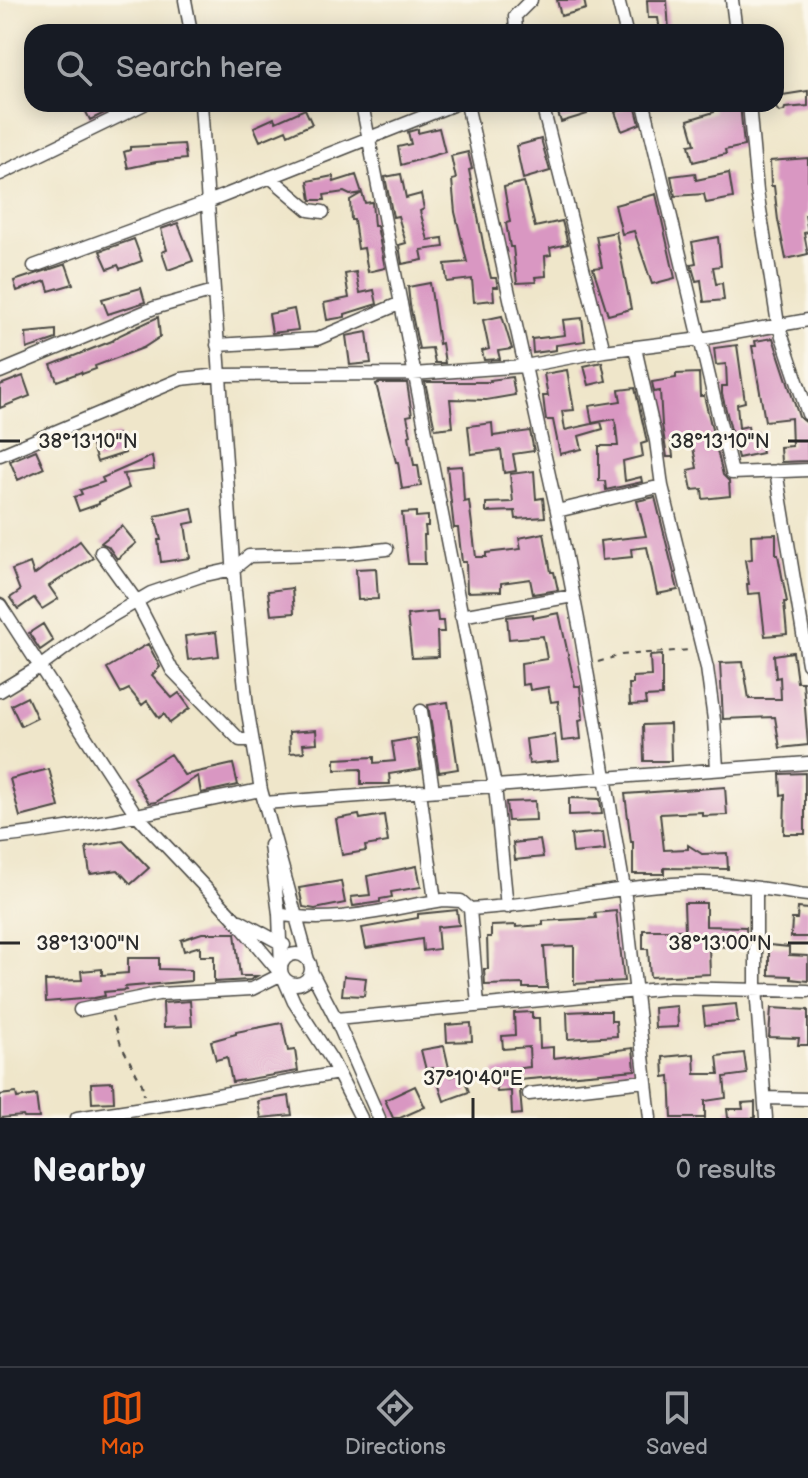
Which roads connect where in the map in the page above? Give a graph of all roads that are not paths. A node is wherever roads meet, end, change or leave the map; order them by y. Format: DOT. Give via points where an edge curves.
graph roads {
  1 [pos="185,0"];
  2 [pos="531,0"];
  3 [pos="618,0"];
  4 [pos="732,0"];
  5 [pos="190,24"];
  6 [pos="516,24"];
  7 [pos="624,24"];
  8 [pos="735,24"];
  9 [pos="128,112"];
  10 [pos="202,112"];
  11 [pos="363,112"];
  12 [pos="435,112"];
  13 [pos="469,112"];
  14 [pos="544,112"];
  15 [pos="646,112"];
  16 [pos="750,112"];
  17 [pos="368,139"];
  18 [pos="0,174"];
  19 [pos="270,177"];
  20 [pos="208,202"];
  21 [pos="323,212"];
  22 [pos="34,266"];
  23 [pos="214,291"];
  24 [pos="401,303"];
  25 [pos="808,320"];
  26 [pos="778,324"];
  27 [pos="701,339"];
  28 [pos="217,345"];
  29 [pos="635,348"];
  30 [pos="604,351"];
  31 [pos="525,366"];
  32 [pos="0,372"];
  33 [pos="413,374"];
  34 [pos="219,375"];
  35 [pos="808,414"];
  36 [pos="0,455"];
  37 [pos="808,470"];
  38 [pos="776,471"];
  39 [pos="662,486"];
  40 [pos="557,511"];
  41 [pos="387,549"];
  42 [pos="101,552"];
  43 [pos="233,569"];
  44 [pos="573,596"];
  45 [pos="137,602"];
  46 [pos="0,605"];
  47 [pos="461,616"];
  48 [pos="808,664"];
  49 [pos="41,666"];
  50 [pos="0,691"];
  51 [pos="421,711"];
  52 [pos="252,740"];
  53 [pos="808,763"];
  54 [pos="717,768"];
  55 [pos="606,777"];
  56 [pos="495,786"];
  57 [pos="427,791"];
  58 [pos="262,796"];
  59 [pos="135,813"];
  60 [pos="0,837"];
  61 [pos="624,888"];
  62 [pos="756,889"];
  63 [pos="808,895"];
  64 [pos="435,901"];
  65 [pos="507,907"];
  66 [pos="470,909"];
  67 [pos="279,914"];
  68 [pos="234,918"];
  69 [pos="298,918"];
  70 [pos="279,941"];
  71 [pos="306,962"];
  72 [pos="282,974"];
  73 [pos="756,988"];
  74 [pos="634,990"];
  75 [pos="808,991"];
  76 [pos="478,1005"];
  77 [pos="80,1010"];
  78 [pos="336,1019"];
  79 [pos="338,1073"];
  80 [pos="645,1081"];
  81 [pos="529,1094"];
  82 [pos="765,1098"];
  83 [pos="808,1099"];
  84 [pos="77,1118"];
  85 [pos="361,1118"];
  86 [pos="379,1118"];
  87 [pos="650,1118"];
  88 [pos="766,1118"];
  1 -- 5 [label="street"];
  2 -- 6 [label="street" via="515,16"];
  3 -- 7 [label="street"];
  4 -- 8 [label="street"];
  9 -- 18 [label="street"];
  10 -- 20 [label="street"];
  11 -- 17 [label="street"];
  12 -- 17 [label="street"];
  13 -- 31 [label="street"];
  14 -- 30 [label="street"];
  15 -- 27 [label="street"];
  16 -- 26 [label="street"];
  17 -- 19 [label="street"];
  17 -- 24 [label="street"];
  19 -- 20 [label="street"];
  19 -- 21 [label="street" via="309,210"];
  20 -- 22 [label="street"];
  20 -- 23 [label="street"];
  23 -- 28 [label="street"];
  23 -- 32 [label="street" via="154,308"];
  24 -- 28 [label="street" via="317,339"];
  24 -- 33 [label="street"];
  25 -- 26 [label="street"];
  26 -- 27 [label="street"];
  26 -- 35 [label="street"];
  27 -- 29 [label="street"];
  27 -- 38 [label="street" via="732,473"];
  28 -- 34 [label="street"];
  29 -- 30 [label="street"];
  29 -- 39 [label="street"];
  30 -- 31 [label="street"];
  31 -- 33 [label="street"];
  31 -- 40 [label="street"];
  33 -- 34 [label="street"];
  33 -- 47 [label="street"];
  34 -- 36 [label="street" via="181,379"];
  34 -- 43 [label="street"];
  37 -- 38 [label="street"];
  38 -- 48 [label="street"];
  39 -- 40 [label="street"];
  39 -- 54 [label="street" via="703,649"];
  40 -- 44 [label="street"];
  41 -- 43 [label="street" via="249,556"];
  42 -- 45 [label="street"];
  43 -- 45 [label="street"];
  43 -- 52 [label="street"];
  44 -- 47 [label="street"];
  44 -- 55 [label="street"];
  45 -- 49 [label="street"];
  45 -- 52 [label="street" via="172,670 240,740"];
  46 -- 49 [label="street"];
  47 -- 56 [label="street"];
  49 -- 50 [label="street"];
  49 -- 59 [label="street"];
  51 -- 57 [label="street"];
  52 -- 58 [label="street"];
  53 -- 54 [label="street"];
  54 -- 55 [label="street"];
  55 -- 56 [label="street"];
  55 -- 61 [label="street"];
  56 -- 57 [label="street"];
  56 -- 65 [label="street"];
  57 -- 58 [label="street"];
  57 -- 64 [label="street"];
  58 -- 59 [label="street"];
  58 -- 67 [label="street"];
  58 -- 69 [label="street"];
  59 -- 60 [label="street" via="63,830"];
  59 -- 68 [label="street"];
  61 -- 62 [label="street" via="705,883"];
  61 -- 65 [label="street"];
  61 -- 74 [label="street"];
  62 -- 63 [label="street"];
  62 -- 73 [label="street"];
  64 -- 66 [label="street" via="461,901"];
  64 -- 69 [label="street"];
  65 -- 66 [label="street"];
  66 -- 76 [label="street"];
  67 -- 69 [label="street"];
  67 -- 70 [label="street"];
  68 -- 70 [label="street"];
  68 -- 72 [label="street"];
  69 -- 71 [label="street"];
  70 -- 71 [label="street"];
  70 -- 72 [label="street"];
  71 -- 72 [label="street" via="287,958"];
  71 -- 72 [label="street" via="305,981 300,984"];
  71 -- 78 [label="street"];
  72 -- 77 [label="street" via="252,989 158,994"];
  72 -- 79 [label="street"];
  73 -- 74 [label="street"];
  73 -- 75 [label="street"];
  73 -- 82 [label="street"];
  74 -- 76 [label="street"];
  74 -- 80 [label="street"];
  76 -- 78 [label="street"];
  78 -- 86 [label="street"];
  79 -- 84 [label="street"];
  79 -- 85 [label="street"];
  80 -- 81 [label="street"];
  80 -- 87 [label="street"];
  82 -- 83 [label="street"];
  82 -- 88 [label="street"];
}
